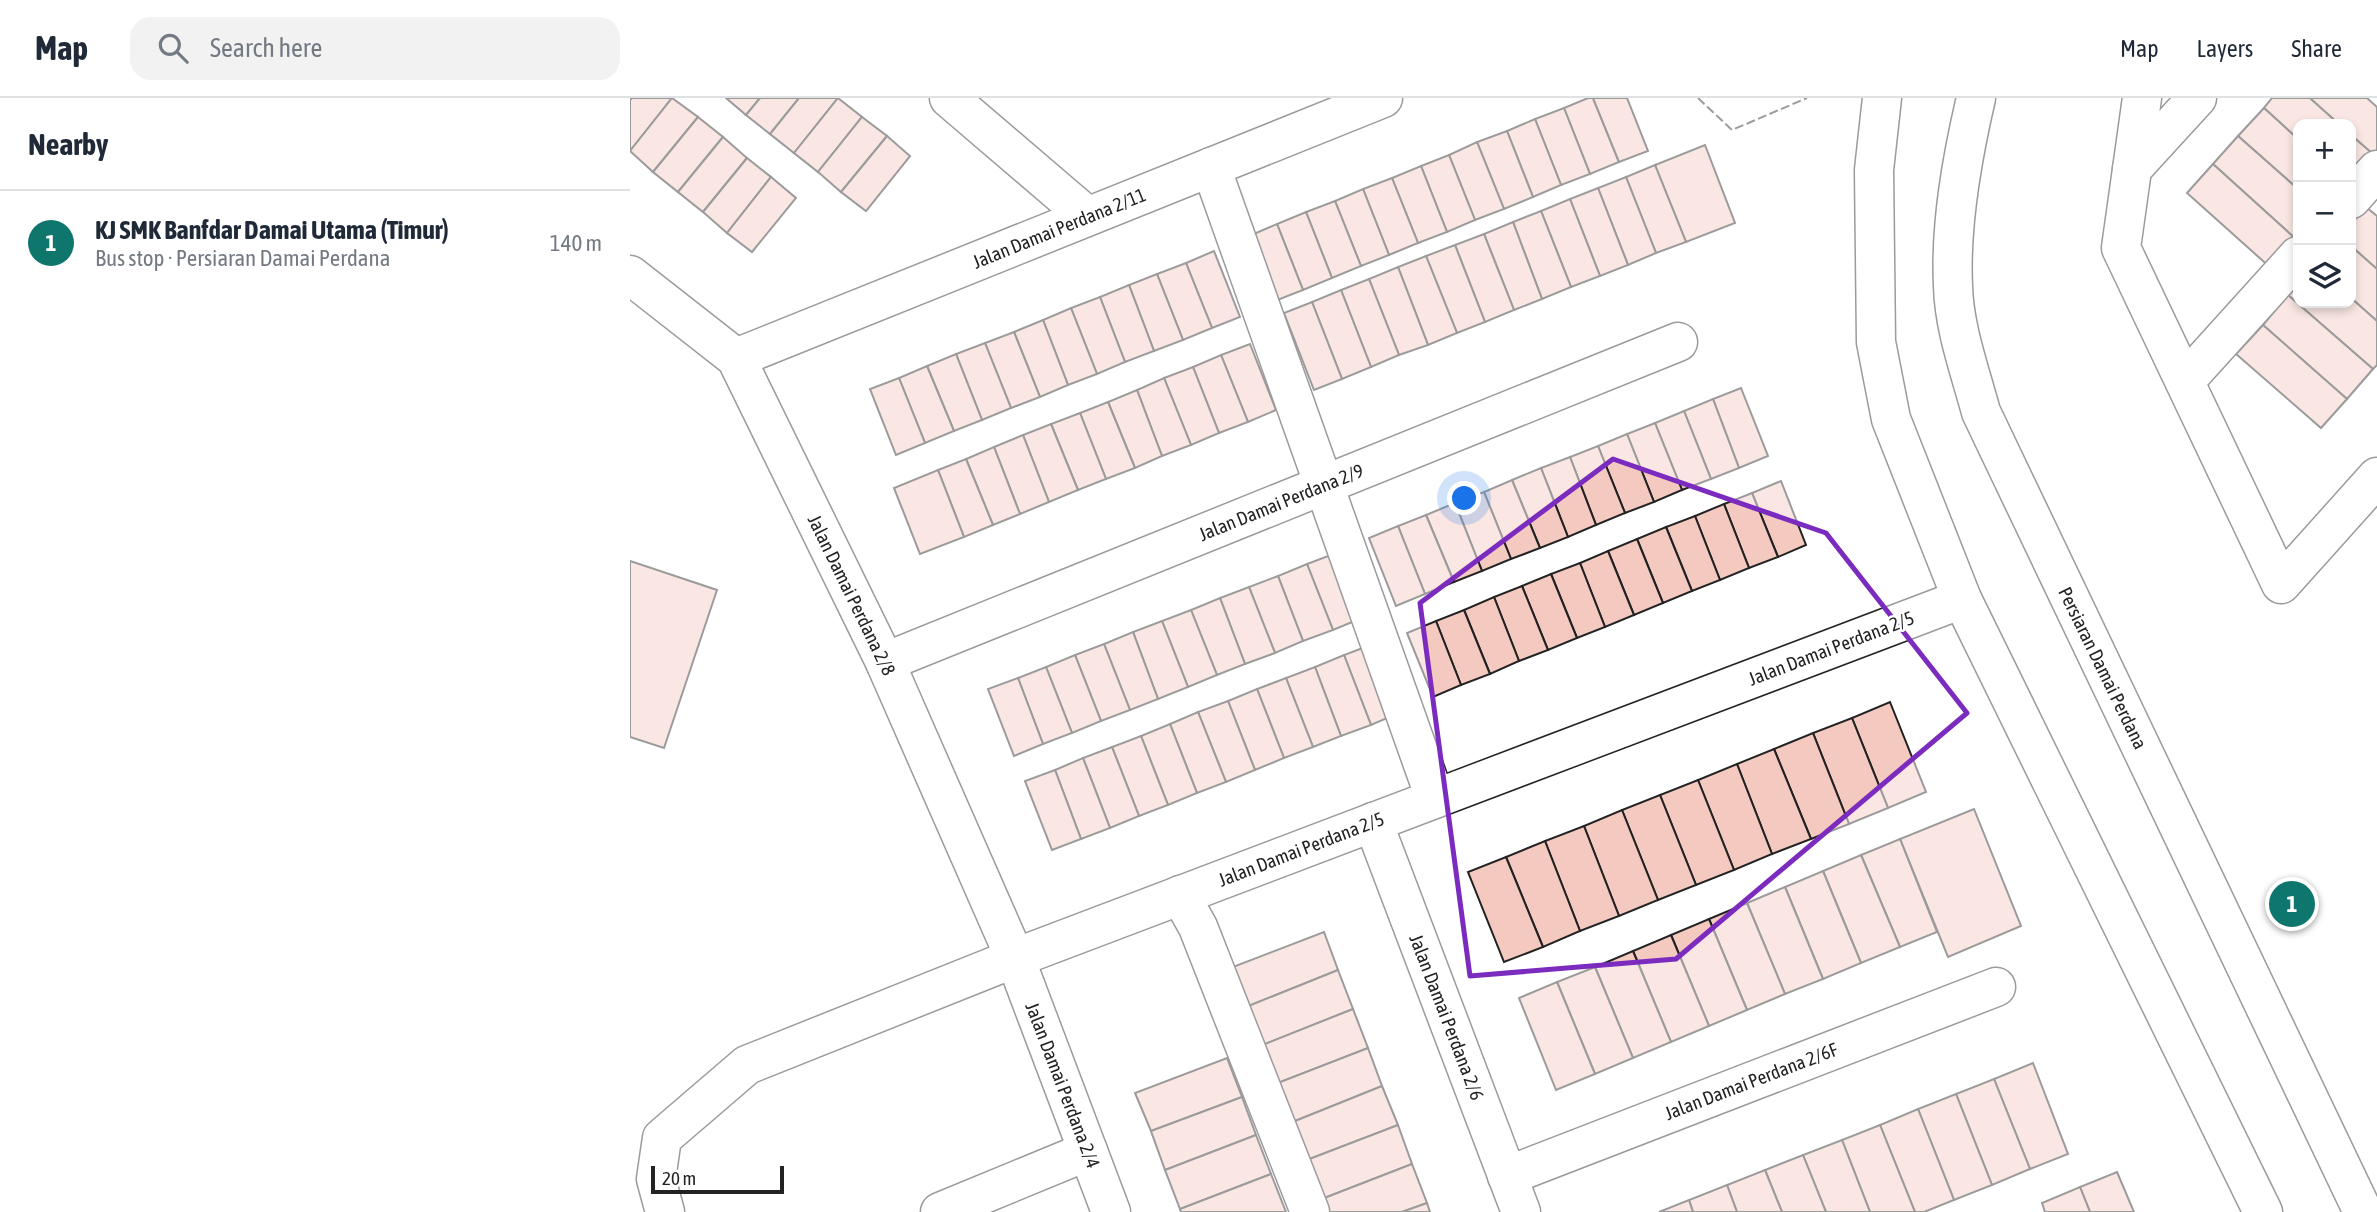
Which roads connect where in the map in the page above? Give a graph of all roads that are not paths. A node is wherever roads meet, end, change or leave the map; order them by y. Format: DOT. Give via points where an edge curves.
graph roads {
  1 [pos="948,98"];
  2 [pos="1383,98"];
  3 [pos="1882,98"];
  4 [pos="2141,98"];
  5 [pos="2197,98"];
  6 [pos="1972,105"];
  7 [pos="1211,167"];
  8 [pos="2132,169"];
  9 [pos="2377,170"];
  10 [pos="2356,193"];
  11 [pos="1087,216"];
  12 [pos="2293,262"];
  13 [pos="630,275"];
  14 [pos="1678,342"];
  15 [pos="736,358"];
  16 [pos="2185,381"];
  17 [pos="2377,477"];
  18 [pos="1324,485"];
  19 [pos="1962,599"];
  20 [pos="885,662"];
  21 [pos="1435,798"];
  22 [pos="1373,822"];
  23 [pos="1180,895"];
  24 [pos="1015,958"];
  25 [pos="1996,987"];
  26 [pos="1088,1151"];
  27 [pos="1507,1176"];
  28 [pos="650,1193"];
  29 [pos="940,1212"];
  30 [pos="1111,1212"];
  31 [pos="1310,1212"];
  32 [pos="1521,1212"];
  33 [pos="2263,1212"];
  34 [pos="2363,1212"];
  1 -- 11 [label="street"];
  2 -- 7 [label="street, Jalan Damai Perdana 2/11"];
  3 -- 19 [label="street" via="1874,170 1876,342 1891,419"];
  4 -- 8 [label="street"];
  5 -- 8 [label="street"];
  6 -- 34 [label="street, Persiaran Damai Perdana" via="1954,233 1953,287 1981,412"];
  7 -- 11 [label="street, Jalan Damai Perdana 2/11"];
  7 -- 18 [label="street"];
  8 -- 16 [label="street" via="2121,248"];
  9 -- 10 [label="street"];
  11 -- 15 [label="street, Jalan Damai Perdana 2/11"];
  12 -- 16 [label="street"];
  13 -- 15 [label="street, Jalan Damai Perdana 2/8"];
  14 -- 18 [label="street, Jalan Damai Perdana 2/9"];
  15 -- 20 [label="street, Jalan Damai Perdana 2/8"];
  16 -- 17 [label="street" via="2281,584"];
  18 -- 20 [label="street, Jalan Damai Perdana 2/9"];
  18 -- 21 [label="street"];
  19 -- 21 [label="street, Jalan Damai Perdana 2/5"];
  19 -- 33 [label="street"];
  20 -- 24 [label="street, Jalan Damai Perdana 2/8"];
  21 -- 22 [label="street, Jalan Damai Perdana 2/5"];
  22 -- 23 [label="street, Jalan Damai Perdana 2/5"];
  22 -- 27 [label="street, Jalan Damai Perdana 2/6"];
  23 -- 24 [label="street, Jalan Damai Perdana 2/5"];
  23 -- 31 [label="street" via="1198,927"];
  24 -- 26 [label="street, Jalan Damai Perdana 2/4"];
  24 -- 28 [label="street, Jalan Damai Perdana 2/5" via="747,1065 662,1138"];
  25 -- 27 [label="street, Jalan Damai Perdana 2/6F"];
  26 -- 29 [label="street"];
  26 -- 30 [label="street, Jalan Damai Perdana 2/4"];
  27 -- 32 [label="street, Jalan Damai Perdana 2/6"];
}
